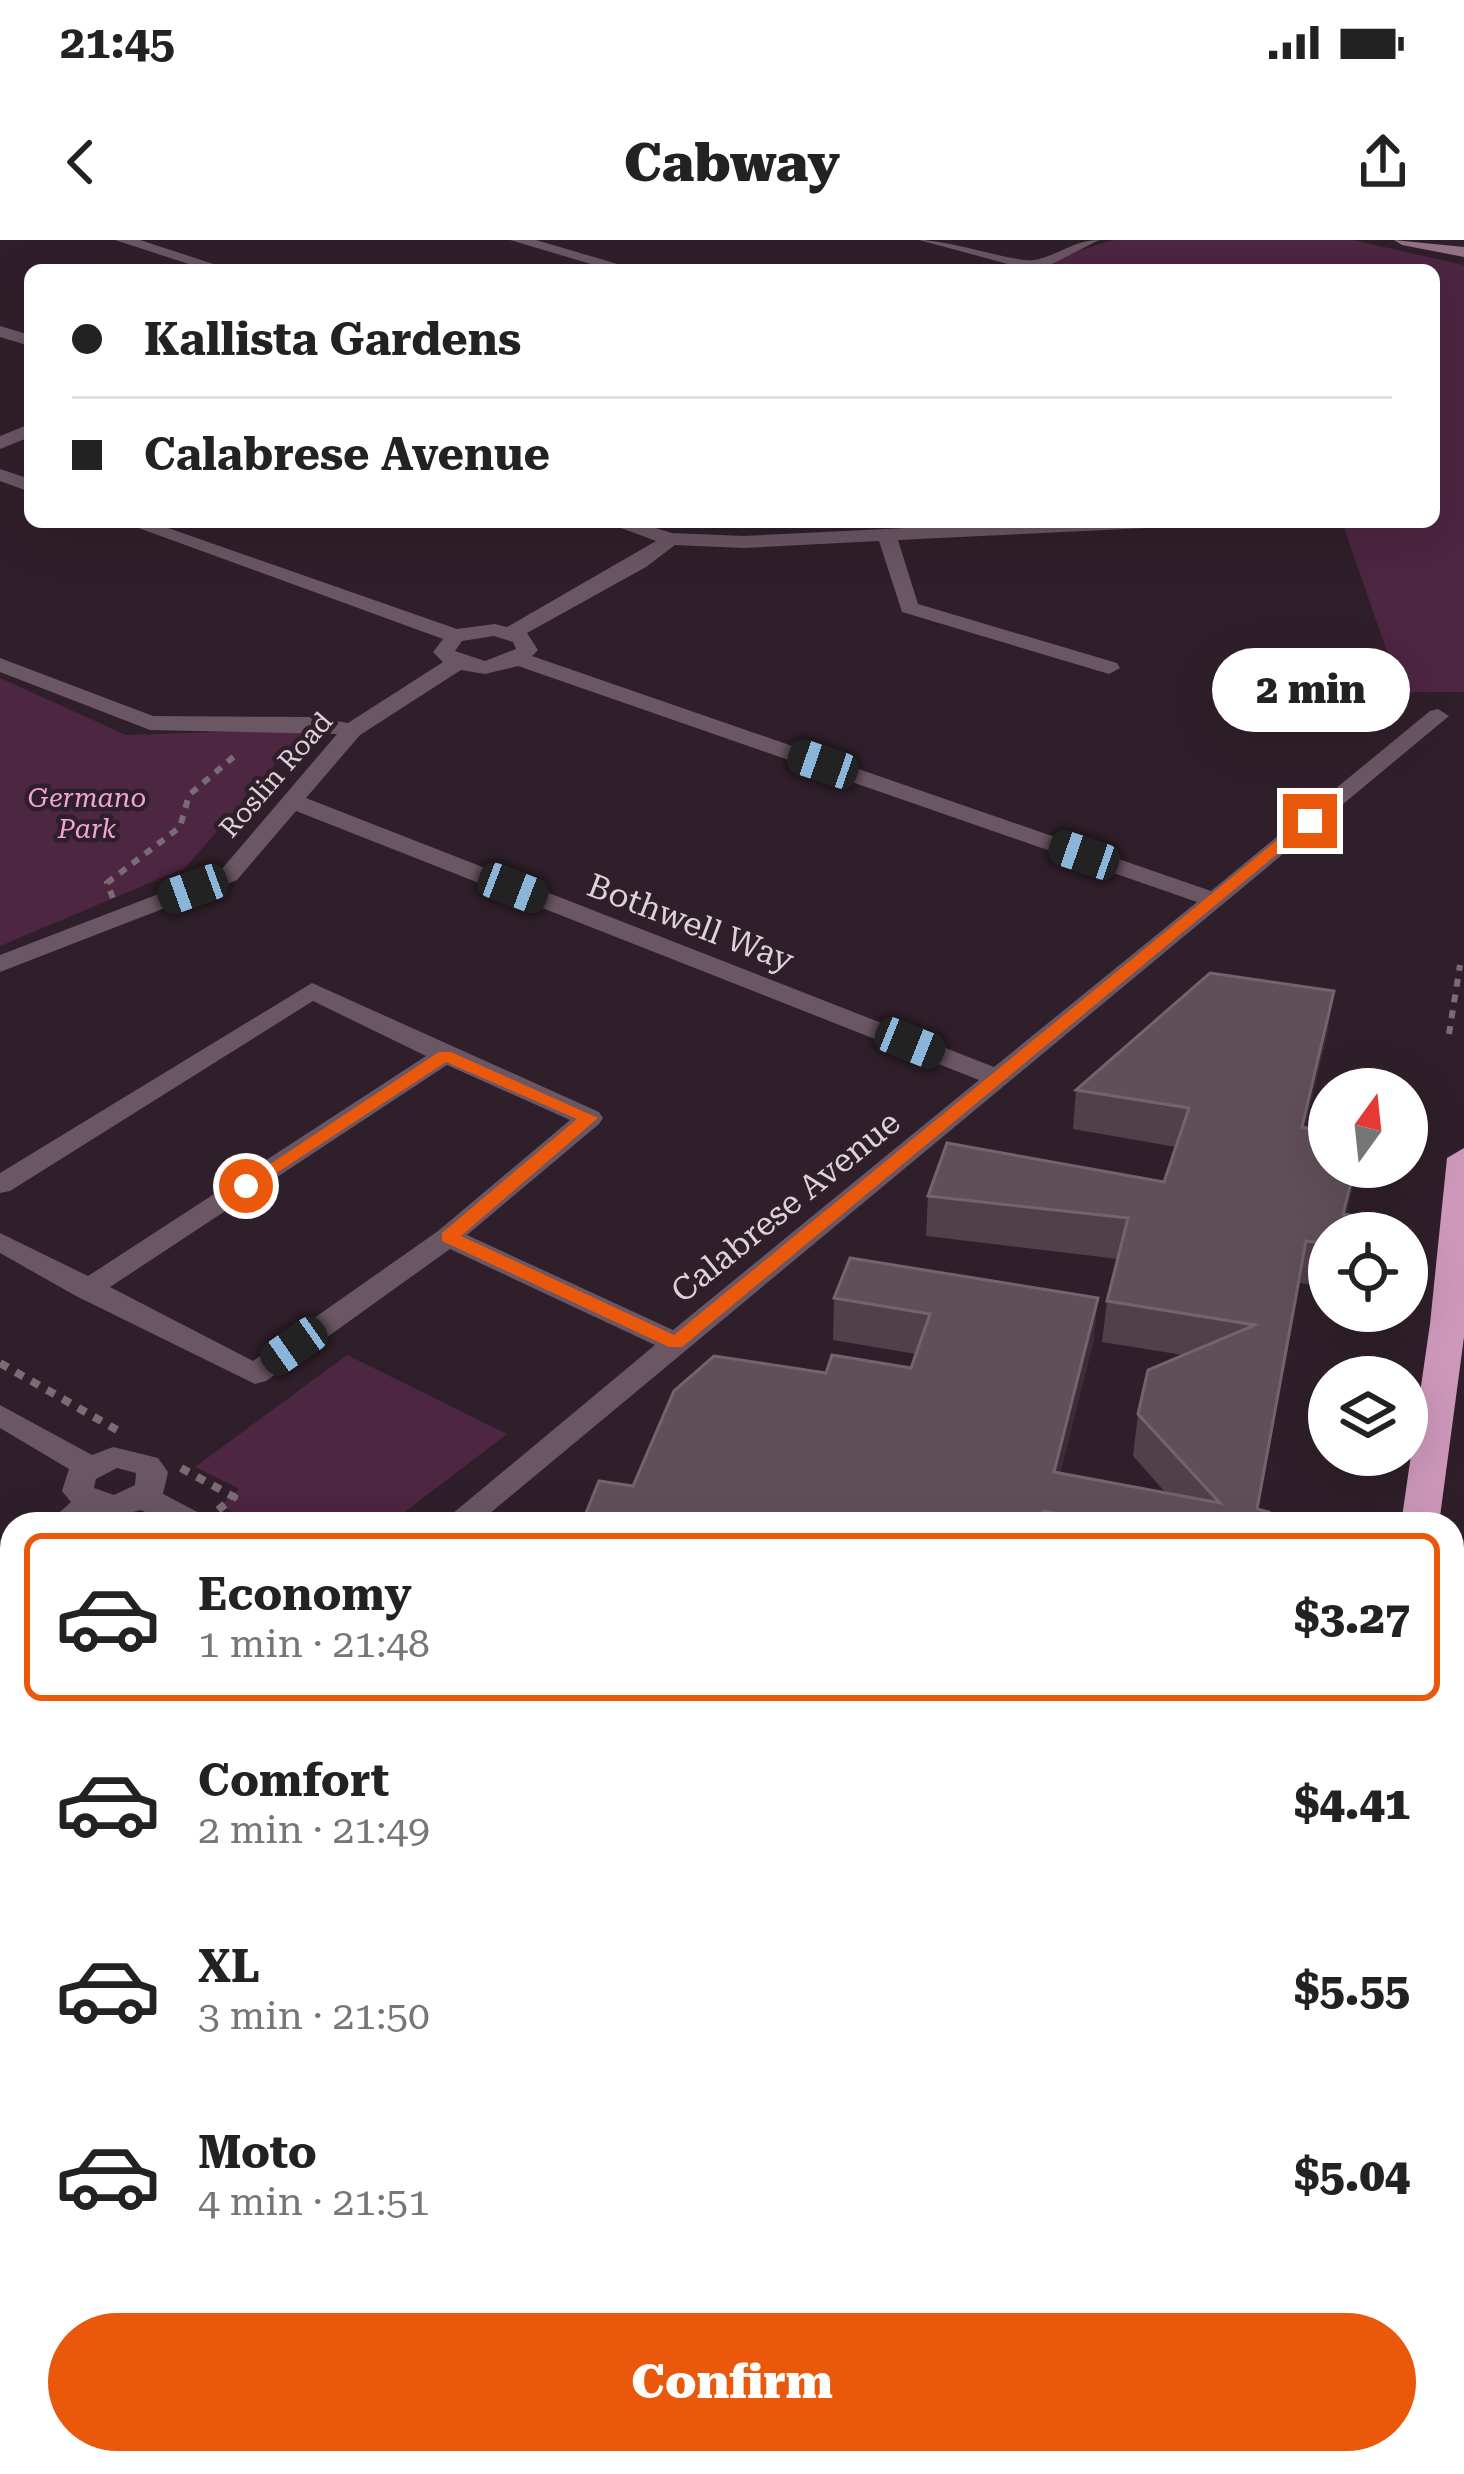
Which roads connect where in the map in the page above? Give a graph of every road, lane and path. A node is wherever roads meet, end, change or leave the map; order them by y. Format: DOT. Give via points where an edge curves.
graph roads {
  1 [pos="123,240"];
  2 [pos="518,240"];
  3 [pos="927,240"];
  4 [pos="1051,240"];
  5 [pos="1091,240"];
  6 [pos="1402,240"];
  7 [pos="1464,252"];
  8 [pos="1007,259"];
  9 [pos="204,264"];
  10 [pos="608,264"];
  11 [pos="1026,264"];
  12 [pos="1049,264"];
  13 [pos="149,528"];
  14 [pos="634,528"];
  15 [pos="1036,528"];
  16 [pos="887,536"];
  17 [pos="670,539"];
  18 [pos="512,633"];
  19 [pos="455,636"];
  20 [pos="519,659"];
  21 [pos="457,663"];
  22 [pos="0,664"];
  23 [pos="1108,668"];
  24 [pos="1438,716"];
  25 [pos="352,730"];
  26 [pos="250,750"];
  27 [pos="292,801"];
  28 [pos="1214,900"];
  29 [pos="120,915"];
  30 [pos="0,964"];
  31 [pos="1460,965"];
  32 [pos="1449,1034"];
  33 [pos="445,1055"];
  34 [pos="998,1078"];
  35 [pos="1464,1158"];
  36 [pos="0,1186"];
  37 [pos="448,1237"];
  38 [pos="0,1242"];
  39 [pos="86,1290"];
  40 [pos="1456,1308"];
  41 [pos="676,1343"];
  42 [pos="0,1415"];
  43 [pos="88,1467"];
  44 [pos="142,1497"];
  45 [pos="91,1503"];
  46 [pos="79,1512"];
  47 [pos="171,1512"];
  48 [pos="471,1512"];
  49 [pos="1422,1512"];
  1 -- 9 [label="street"];
  2 -- 10 [label="street"];
  3 -- 8 [label="street"];
  4 -- 8 [label="street"];
  5 -- 12 [label="street"];
  6 -- 7 [label="street"];
  8 -- 11 [label="street"];
  13 -- 19 [label="street"];
  14 -- 17 [label="street"];
  15 -- 16 [label="street"];
  16 -- 17 [label="street"];
  16 -- 23 [label="street" via="910,608"];
  17 -- 18 [label="street"];
  18 -- 19 [label="street"];
  18 -- 20 [label="street" via="527,644"];
  19 -- 21 [label="street" via="443,652"];
  20 -- 21 [label="street"];
  20 -- 28 [label="street"];
  21 -- 25 [label="street, Roslin Road"];
  22 -- 25 [label="street" via="150,723"];
  24 -- 28 [label="street, Calabrese Avenue"];
  25 -- 27 [label="street, Roslin Road"];
  26 -- 29 [label="path" via="217,768 189,795 180,827 107,883"];
  27 -- 29 [label="street, Roslin Road" via="230,875"];
  27 -- 34 [label="street, Bothwell Way"];
  28 -- 34 [label="street, Calabrese Avenue"];
  29 -- 30 [label="street, Roslin Road"];
  31 -- 32 [label="path"];
  33 -- 36 [label="street" via="312,991"];
  33 -- 37 [label="street" via="589,1118"];
  33 -- 39 [label="street"];
  34 -- 41 [label="street, Calabrese Avenue"];
  35 -- 40 [label="highway"];
  37 -- 39 [label="street" via="255,1374"];
  37 -- 41 [label="street"];
  38 -- 39 [label="street"];
  40 -- 49 [label="highway"];
  41 -- 48 [label="street, Calabrese Avenue"];
  42 -- 43 [label="street"];
  43 -- 44 [label="street" via="138,1459 153,1480"];
  43 -- 45 [label="street" via="77,1483"];
  44 -- 45 [label="street" via="117,1506"];
  44 -- 47 [label="street"];
  45 -- 46 [label="street"];
}
